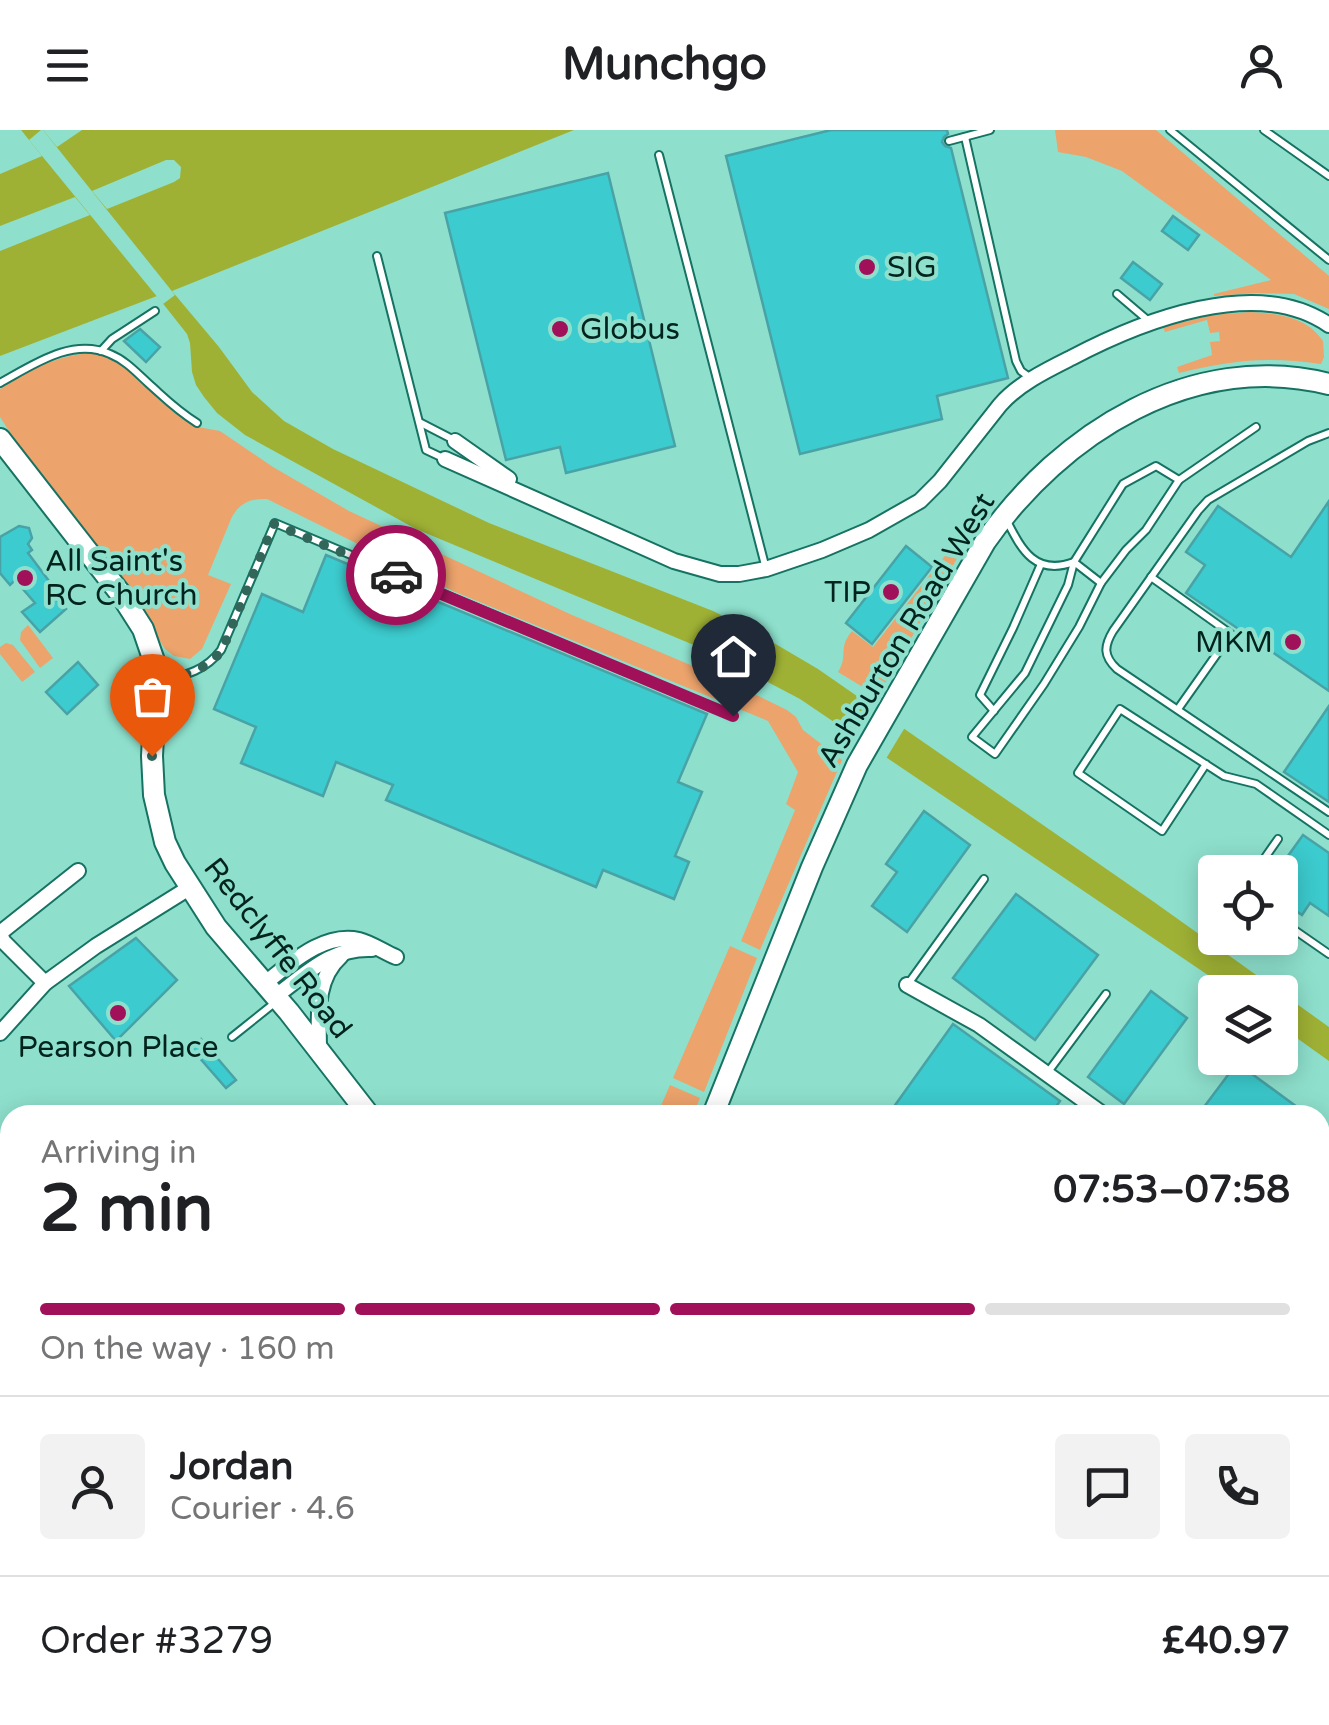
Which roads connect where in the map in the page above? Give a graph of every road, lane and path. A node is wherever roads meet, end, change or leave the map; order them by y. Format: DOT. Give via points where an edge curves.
graph roads {
  1 [pos="990,130"];
  2 [pos="1170,130"];
  3 [pos="1264,130"];
  4 [pos="965,137"];
  5 [pos="949,140"];
  6 [pos="659,155"];
  7 [pos="1329,176"];
  8 [pos="377,256"];
  9 [pos="1329,260"];
  10 [pos="1118,294"];
  11 [pos="155,311"];
  12 [pos="1151,323"];
  13 [pos="1329,325"];
  14 [pos="101,350"];
  15 [pos="1034,380"];
  16 [pos="0,383"];
  17 [pos="1329,384"];
  18 [pos="197,422"];
  19 [pos="420,423"];
  20 [pos="1256,427"];
  21 [pos="1329,433"];
  22 [pos="0,439"];
  23 [pos="455,441"];
  24 [pos="445,459"];
  25 [pos="1179,480"];
  26 [pos="534,496"];
  27 [pos="1004,515"];
  28 [pos="1074,562"];
  29 [pos="1041,564"];
  30 [pos="766,570"];
  31 [pos="1151,577"];
  32 [pos="1102,583"];
  33 [pos="156,679"];
  34 [pos="1178,710"];
  35 [pos="994,711"];
  36 [pos="733,716"];
  37 [pos="1206,764"];
  38 [pos="1329,812"];
  39 [pos="1329,835"];
  40 [pos="1278,839"];
  41 [pos="1267,855"];
  42 [pos="78,871"];
  43 [pos="984,879"];
  44 [pos="189,888"];
  45 [pos="1298,932"];
  46 [pos="350,950"];
  47 [pos="378,950"];
  48 [pos="1329,954"];
  49 [pos="396,958"];
  50 [pos="45,983"];
  51 [pos="907,985"];
  52 [pos="273,993"];
  53 [pos="1106,994"];
  54 [pos="0,1033"];
  55 [pos="232,1037"];
  56 [pos="319,1051"];
  57 [pos="1047,1073"];
  58 [pos="361,1105"];
  59 [pos="717,1105"];
  60 [pos="1090,1105"];
  1 -- 4 [label="lane"];
  2 -- 9 [label="lane"];
  3 -- 7 [label="lane"];
  4 -- 5 [label="lane"];
  4 -- 15 [label="lane" via="1016,362"];
  6 -- 30 [label="lane"];
  8 -- 19 [label="lane"];
  10 -- 12 [label="lane"];
  11 -- 14 [label="lane"];
  12 -- 13 [label="street" via="1260,303 1303,310"];
  12 -- 15 [label="street" via="1088,348"];
  14 -- 16 [label="lane" via="62,352"];
  14 -- 18 [label="lane"];
  15 -- 30 [label="street" via="1006,398 920,501 869,530"];
  17 -- 27 [label="main road, Ashburton Road West" via="1252,376 1152,400 1082,440"];
  19 -- 23 [label="lane"];
  19 -- 24 [label="lane" via="426,450"];
  20 -- 25 [label="lane"];
  21 -- 31 [label="lane" via="1208,500"];
  22 -- 33 [label="main road, Redclyffe Road" via="132,609"];
  23 -- 26 [label="street"];
  24 -- 26 [label="street"];
  25 -- 28 [label="lane" via="1156,466 1123,484"];
  25 -- 32 [label="lane"];
  26 -- 30 [label="street" via="702,570"];
  27 -- 29 [label="lane" via="1026,554"];
  27 -- 59 [label="main road, Ashburton Road West" via="857,765"];
  28 -- 29 [label="lane"];
  28 -- 32 [label="lane"];
  28 -- 35 [label="lane" via="1024,673"];
  29 -- 35 [label="lane" via="980,695"];
  31 -- 34 [label="lane" via="1107,641 1106,654 1117,669"];
  31 -- 34 [label="lane" via="1231,634"];
  32 -- 35 [label="lane" via="996,754 972,737"];
  33 -- 36 [label="lane" via="198,671 222,650 274,524"];
  33 -- 44 [label="main road, Redclyffe Road" via="155,805"];
  34 -- 38 [label="lane"];
  37 -- 37 [label="lane" via="1120,709 1078,773 1162,831"];
  37 -- 39 [label="lane" via="1256,784"];
  40 -- 41 [label="lane"];
  42 -- 50 [label="street" via="0,933"];
  43 -- 51 [label="lane"];
  44 -- 50 [label="street"];
  44 -- 52 [label="main road, Redclyffe Road"];
  45 -- 48 [label="lane"];
  46 -- 47 [label="street"];
  46 -- 52 [label="street"];
  46 -- 56 [label="street" via="322,985"];
  47 -- 49 [label="street"];
  47 -- 52 [label="street" via="359,940 337,940 312,950"];
  50 -- 54 [label="street"];
  51 -- 57 [label="street"];
  52 -- 55 [label="lane"];
  52 -- 56 [label="main road, Redclyffe Road"];
  53 -- 57 [label="lane"];
  56 -- 58 [label="main road, Redclyffe Road"];
  57 -- 60 [label="street"];
}
